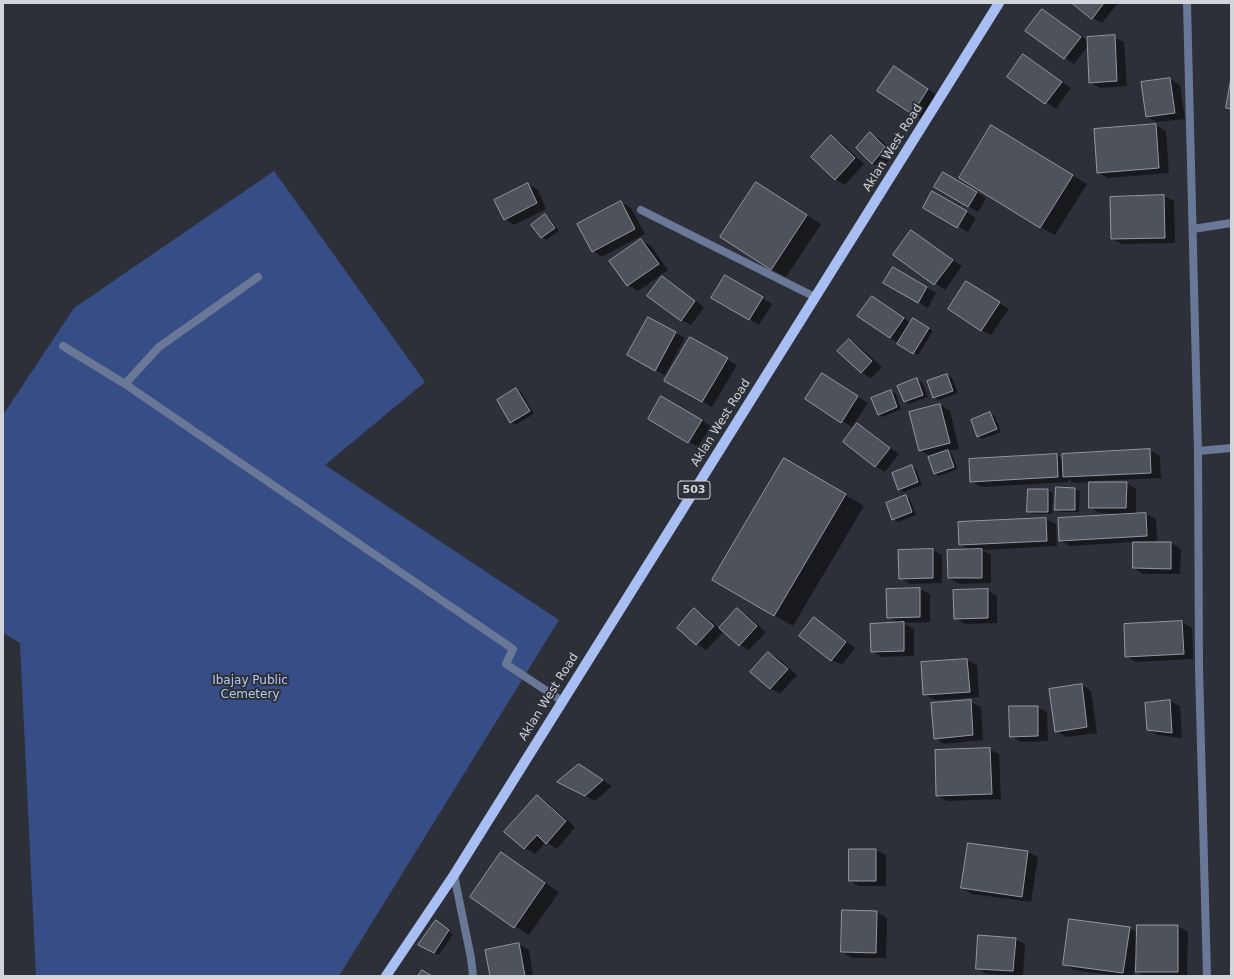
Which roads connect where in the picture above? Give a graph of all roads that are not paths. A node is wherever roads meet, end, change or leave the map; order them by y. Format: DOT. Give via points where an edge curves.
graph roads {
  1 [pos="998,3"];
  2 [pos="1187,3"];
  3 [pos="641,210"];
  4 [pos="1231,222"];
  5 [pos="1193,229"];
  6 [pos="258,277"];
  7 [pos="815,297"];
  8 [pos="63,346"];
  9 [pos="125,384"];
  10 [pos="1231,448"];
  11 [pos="1198,451"];
  12 [pos="562,701"];
  13 [pos="454,875"];
  14 [pos="386,976"];
  15 [pos="473,976"];
  16 [pos="1207,976"];
  1 -- 7 [label="main road, Aklan West Road / 503"];
  2 -- 5 [label="street"];
  3 -- 7 [label="street"];
  4 -- 5 [label="street"];
  5 -- 11 [label="street"];
  6 -- 9 [label="street" via="158,347"];
  7 -- 12 [label="main road, Aklan West Road / 503"];
  8 -- 9 [label="street"];
  9 -- 12 [label="street" via="513,649 506,664"];
  10 -- 11 [label="street"];
  11 -- 16 [label="street" via="1199,668"];
  12 -- 13 [label="main road, Aklan West Road / 503"];
  13 -- 14 [label="main road, Aklan West Road / 503"];
  13 -- 15 [label="street"];
}
